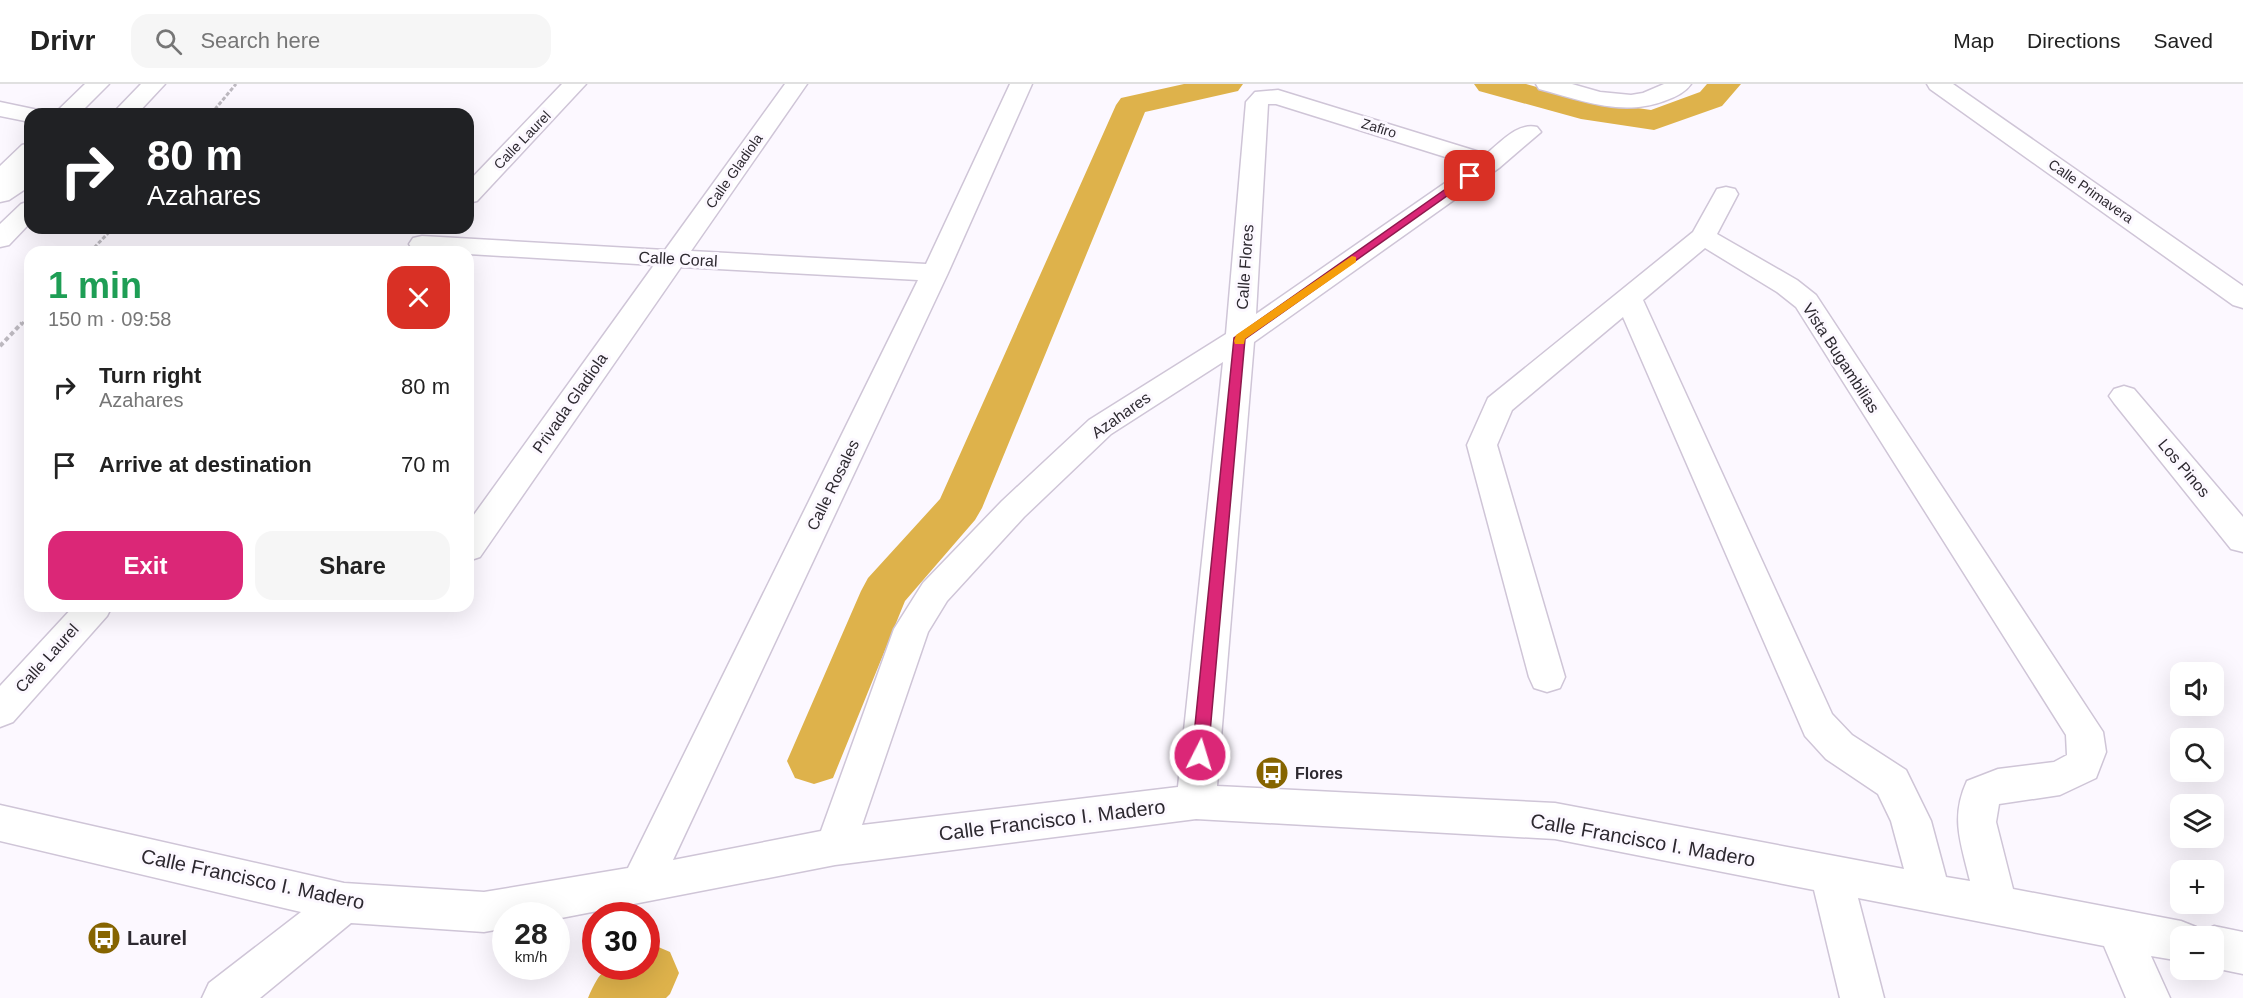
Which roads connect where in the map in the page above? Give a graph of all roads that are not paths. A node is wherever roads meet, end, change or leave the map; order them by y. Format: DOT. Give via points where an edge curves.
graph roads {
  1 [pos="98,84"];
  2 [pos="154,84"];
  3 [pos="575,84"];
  4 [pos="796,84"];
  5 [pos="1021,84"];
  6 [pos="1547,84"];
  7 [pos="1680,84"];
  8 [pos="1938,84"];
  9 [pos="1267,96"];
  10 [pos="72,108"];
  11 [pos="130,108"];
  12 [pos="0,109"];
  13 [pos="24,114"];
  14 [pos="1529,132"];
  15 [pos="24,156"];
  16 [pos="1490,162"];
  17 [pos="24,179"];
  18 [pos="0,180"];
  19 [pos="474,190"];
  20 [pos="1726,194"];
  21 [pos="0,195"];
  22 [pos="24,215"];
  23 [pos="1703,236"];
  24 [pos="0,240"];
  25 [pos="424,241"];
  26 [pos="673,258"];
  27 [pos="935,273"];
  28 [pos="1628,298"];
  29 [pos="2243,299"];
  30 [pos="1240,338"];
  31 [pos="2124,396"];
  32 [pos="474,540"];
  33 [pos="2243,540"];
  34 [pos="90,612"];
  35 [pos="1547,677"];
  36 [pos="0,711"];
  37 [pos="1196,801"];
  38 [pos="0,823"];
  39 [pos="835,847"];
  40 [pos="1831,874"];
  41 [pos="641,884"];
  42 [pos="1930,891"];
  43 [pos="344,903"];
  44 [pos="1996,904"];
  45 [pos="2117,928"];
  46 [pos="2170,939"];
  47 [pos="2224,949"];
  48 [pos="2243,952"];
  49 [pos="224,998"];
  50 [pos="1862,998"];
  51 [pos="2148,998"];
  1 -- 10 [label="street"];
  2 -- 11 [label="street"];
  3 -- 19 [label="street, Calle Laurel"];
  4 -- 26 [label="street, Calle Gladiola"];
  5 -- 27 [label="street, Calle Rosales"];
  6 -- 7 [label="street" via="1618,102 1639,102 1664,95"];
  8 -- 29 [label="street, Calle Primavera"];
  9 -- 16 [label="street, Zafiro"];
  9 -- 30 [label="street, Calle Flores" via="1257,102"];
  12 -- 13 [label="street"];
  14 -- 16 [label="street, Azahares"];
  15 -- 18 [label="street"];
  16 -- 30 [label="street, Azahares"];
  17 -- 21 [label="street"];
  20 -- 23 [label="street"];
  22 -- 24 [label="street"];
  23 -- 28 [label="street"];
  23 -- 44 [label="street, Vista Bugambilias" via="1806,301 2084,732 2087,752 2082,766 2060,778 1998,786 1981,793 1976,822"];
  25 -- 26 [label="street, Calle Coral"];
  26 -- 27 [label="street, Calle Coral"];
  26 -- 32 [label="street, Privada Gladiola"];
  27 -- 41 [label="street, Calle Rosales"];
  28 -- 35 [label="street" via="1499,405 1482,445"];
  28 -- 42 [label="street" via="1818,725 1839,747 1892,782 1911,821"];
  30 -- 37 [label="street, Calle Flores"];
  30 -- 39 [label="street, Azahares" via="1100,427 1013,508 935,592 912,628"];
  31 -- 33 [label="street, Los Pinos"];
  34 -- 36 [label="street, Calle Laurel"];
  37 -- 39 [label="street, Calle Francisco I. Madero"];
  37 -- 40 [label="street, Calle Francisco I. Madero" via="1555,821"];
  38 -- 43 [label="street, Calle Francisco I. Madero"];
  39 -- 41 [label="street, Calle Francisco I. Madero"];
  40 -- 42 [label="street, Calle Francisco I. Madero"];
  40 -- 50 [label="street"];
  41 -- 43 [label="street, Calle Francisco I. Madero" via="484,912"];
  42 -- 44 [label="street, Calle Francisco I. Madero"];
  43 -- 49 [label="street"];
  44 -- 45 [label="street, Calle Francisco I. Madero"];
  45 -- 46 [label="street, Calle Francisco I. Madero"];
  45 -- 51 [label="street"];
  47 -- 48 [label="street"];
}
